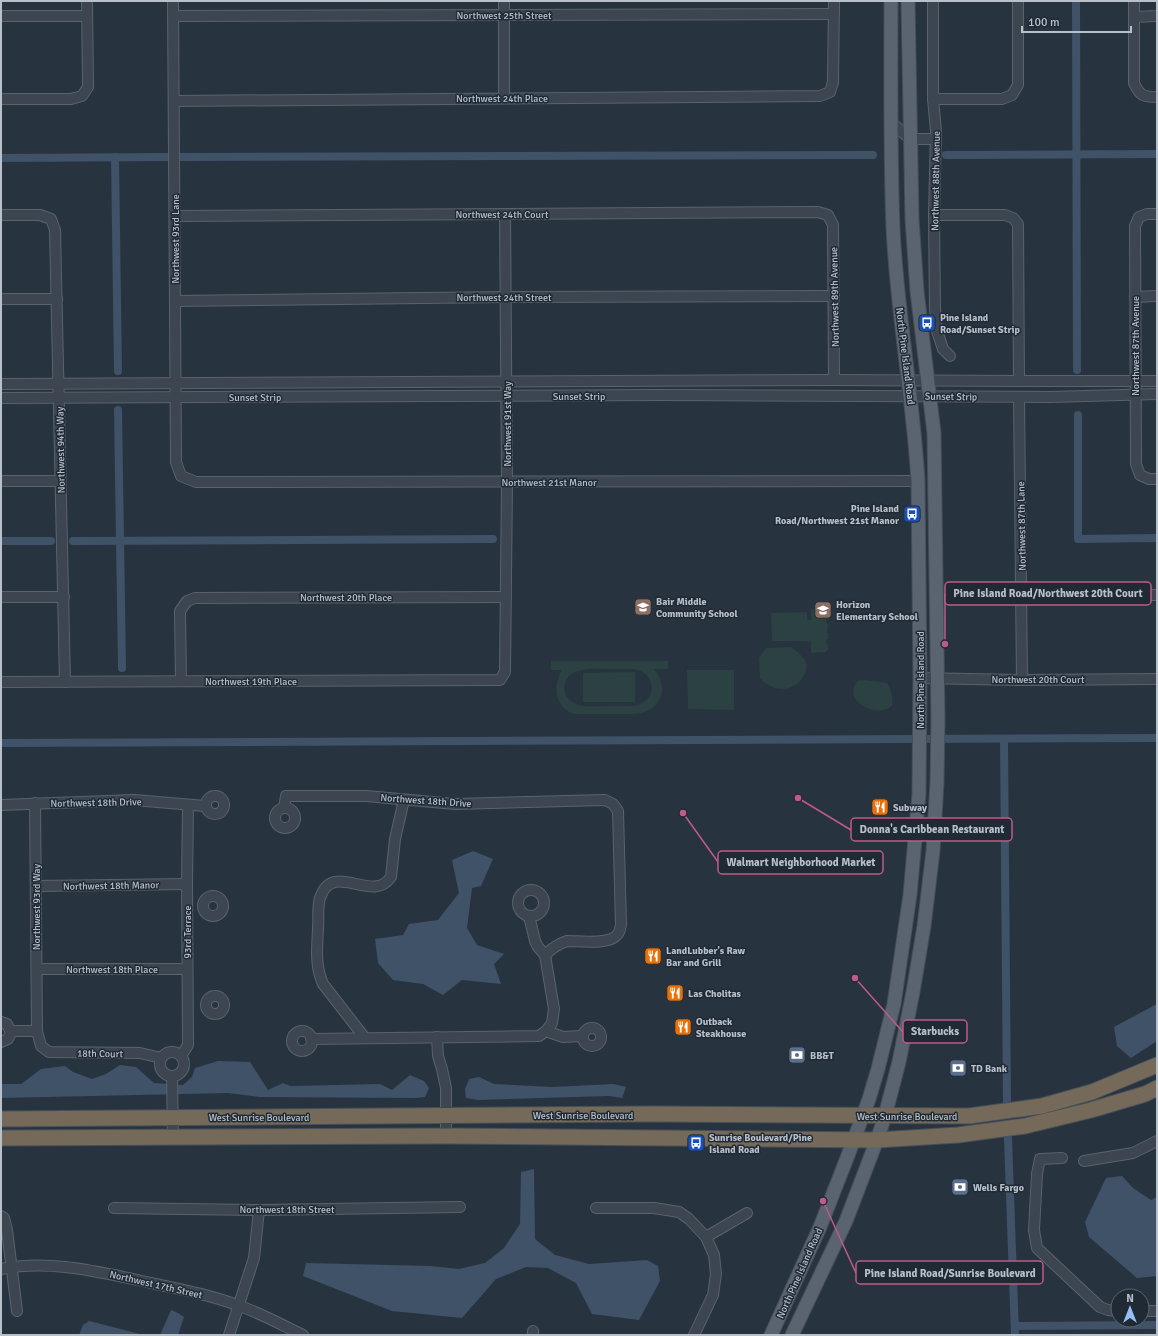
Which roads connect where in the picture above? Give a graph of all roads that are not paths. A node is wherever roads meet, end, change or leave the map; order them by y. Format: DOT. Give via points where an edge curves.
graph roads {
  1 [pos="86,1"];
  2 [pos="174,1"];
  3 [pos="504,1"];
  4 [pos="834,1"];
  5 [pos="891,1"];
  6 [pos="908,1"];
  7 [pos="933,1"];
  8 [pos="1018,1"];
  9 [pos="1134,1"];
  10 [pos="504,14"];
  11 [pos="834,14"];
  12 [pos="1,16"];
  13 [pos="86,16"];
  14 [pos="174,16"];
  15 [pos="1157,16"];
  16 [pos="1134,17"];
  17 [pos="1157,97"];
  18 [pos="504,98"];
  19 [pos="933,98"];
  20 [pos="1,100"];
  21 [pos="174,101"];
  22 [pos="891,122"];
  23 [pos="910,139"];
  24 [pos="936,139"];
  25 [pos="506,214"];
  26 [pos="1157,214"];
  27 [pos="1,215"];
  28 [pos="828,215"];
  29 [pos="934,215"];
  30 [pos="175,216"];
  31 [pos="506,296"];
  32 [pos="834,296"];
  33 [pos="1135,296"];
  34 [pos="1157,296"];
  35 [pos="1,299"];
  36 [pos="57,299"];
  37 [pos="175,301"];
  38 [pos="950,356"];
  39 [pos="834,380"];
  40 [pos="909,380"];
  41 [pos="928,380"];
  42 [pos="1019,381"];
  43 [pos="1135,381"];
  44 [pos="1157,381"];
  45 [pos="506,382"];
  46 [pos="1,384"];
  47 [pos="60,384"];
  48 [pos="177,384"];
  49 [pos="1135,394"];
  50 [pos="1157,394"];
  51 [pos="507,396"];
  52 [pos="911,396"];
  53 [pos="930,396"];
  54 [pos="177,397"];
  55 [pos="1019,397"];
  56 [pos="1,398"];
  57 [pos="60,398"];
  58 [pos="181,476"];
  59 [pos="1157,479"];
  60 [pos="60,480"];
  61 [pos="1,481"];
  62 [pos="918,481"];
  63 [pos="507,482"];
  64 [pos="1157,595"];
  65 [pos="1022,596"];
  66 [pos="1,597"];
  67 [pos="64,597"];
  68 [pos="506,597"];
  69 [pos="920,678"];
  70 [pos="937,679"];
  71 [pos="1157,679"];
  72 [pos="500,680"];
  73 [pos="1022,680"];
  74 [pos="181,681"];
  75 [pos="1,682"];
  76 [pos="65,682"];
  77 [pos="404,800"];
  78 [pos="35,803"];
  79 [pos="1,805"];
  80 [pos="188,805"];
  81 [pos="205,806"];
  82 [pos="284,808"];
  83 [pos="187,884"];
  84 [pos="36,886"];
  85 [pos="187,906"];
  86 [pos="203,906"];
  87 [pos="529,916"];
  88 [pos="545,955"];
  89 [pos="37,969"];
  90 [pos="187,969"];
  91 [pos="187,1006"];
  92 [pos="206,1006"];
  93 [pos="1,1022"];
  94 [pos="10,1031"];
  95 [pos="37,1031"];
  96 [pos="546,1031"];
  97 [pos="583,1036"];
  98 [pos="437,1037"];
  99 [pos="365,1038"];
  100 [pos="311,1039"];
  101 [pos="1,1042"];
  102 [pos="41,1046"];
  103 [pos="181,1056"];
  104 [pos="161,1058"];
  105 [pos="1157,1066"];
  106 [pos="172,1079"];
  107 [pos="1157,1088"];
  108 [pos="446,1115"];
  109 [pos="863,1116"];
  110 [pos="885,1116"];
  111 [pos="172,1117"];
  112 [pos="1,1119"];
  113 [pos="446,1136"];
  114 [pos="1,1138"];
  115 [pos="173,1138"];
  116 [pos="854,1140"];
  117 [pos="878,1140"];
  118 [pos="1157,1141"];
  119 [pos="1062,1158"];
  120 [pos="1084,1161"];
  121 [pos="460,1207"];
  122 [pos="114,1208"];
  123 [pos="596,1208"];
  124 [pos="259,1210"];
  125 [pos="747,1213"];
  126 [pos="1,1216"];
  127 [pos="706,1237"];
  128 [pos="6,1268"];
  129 [pos="239,1306"];
  130 [pos="1110,1310"];
  131 [pos="17,1311"];
  132 [pos="229,1335"];
  133 [pos="303,1335"];
  134 [pos="694,1335"];
  135 [pos="771,1335"];
  136 [pos="792,1335"];
  1 -- 13 [label="street"];
  2 -- 14 [label="street, Northwest 93rd Lane"];
  3 -- 10 [label="street"];
  4 -- 11 [label="street"];
  5 -- 22 [label="main road, North Pine Island Road"];
  6 -- 23 [label="main road, North Pine Island Road"];
  7 -- 19 [label="street, Northwest 88th Avenue"];
  8 -- 19 [label="street" via="1018,84 1012,95 1002,99"];
  9 -- 16 [label="street"];
  10 -- 11 [label="street, Northwest 25th Street"];
  10 -- 14 [label="street, Northwest 25th Street"];
  10 -- 18 [label="street"];
  11 -- 18 [label="street, Northwest 24th Place" via="833,82 830,92 820,96"];
  12 -- 13 [label="street"];
  13 -- 20 [label="street" via="88,87 82,96 71,99"];
  14 -- 21 [label="street, Northwest 93rd Lane"];
  15 -- 16 [label="street"];
  16 -- 17 [label="street" via="1134,83 1139,93 1146,97"];
  18 -- 21 [label="street, Northwest 24th Place"];
  19 -- 24 [label="street, Northwest 88th Avenue"];
  21 -- 30 [label="street, Northwest 93rd Lane"];
  22 -- 23 [label="street"];
  22 -- 40 [label="main road, North Pine Island Road" via="893,228 900,318"];
  23 -- 24 [label="street"];
  23 -- 41 [label="main road, North Pine Island Road" via="917,291"];
  24 -- 29 [label="street, Northwest 88th Avenue"];
  25 -- 28 [label="street, Northwest 24th Court" via="818,212"];
  25 -- 30 [label="street, Northwest 24th Court"];
  25 -- 31 [label="street, Northwest 91st Way"];
  26 -- 33 [label="street, Northwest 87th Avenue" via="1139,217 1135,226"];
  27 -- 36 [label="street, Northwest 94th Way" via="40,215 51,220 56,230"];
  28 -- 32 [label="street, Northwest 89th Avenue" via="833,226"];
  29 -- 38 [label="street, Northwest 88th Avenue" via="937,331 943,349"];
  29 -- 42 [label="street" via="1005,215 1013,218 1018,224"];
  30 -- 37 [label="street, Northwest 93rd Lane"];
  31 -- 32 [label="street, Northwest 24th Street"];
  31 -- 37 [label="street, Northwest 24th Street"];
  31 -- 45 [label="street, Northwest 91st Way"];
  32 -- 39 [label="street, Northwest 89th Avenue"];
  33 -- 34 [label="street"];
  33 -- 43 [label="street, Northwest 87th Avenue"];
  35 -- 36 [label="street"];
  36 -- 47 [label="street, Northwest 94th Way"];
  37 -- 48 [label="street, Northwest 93rd Lane"];
  39 -- 40 [label="street, Sunset Strip"];
  39 -- 45 [label="street, Sunset Strip"];
  40 -- 41 [label="street, Sunset Strip"];
  40 -- 52 [label="main road, North Pine Island Road"];
  41 -- 42 [label="street, Sunset Strip"];
  41 -- 53 [label="main road, North Pine Island Road"];
  42 -- 43 [label="street, Sunset Strip"];
  43 -- 44 [label="street, Sunset Strip"];
  43 -- 49 [label="street, Northwest 87th Avenue"];
  45 -- 48 [label="street, Sunset Strip"];
  45 -- 51 [label="street, Northwest 91st Way"];
  46 -- 47 [label="street, Sunset Strip"];
  47 -- 48 [label="street, Sunset Strip"];
  47 -- 57 [label="street, Northwest 94th Way"];
  48 -- 54 [label="street, Northwest 93rd Lane"];
  49 -- 50 [label="street, Sunset Strip"];
  49 -- 55 [label="street, Sunset Strip"];
  49 -- 59 [label="street, Northwest 87th Avenue" via="1136,464 1140,476"];
  51 -- 52 [label="street, Sunset Strip"];
  51 -- 54 [label="street, Sunset Strip"];
  51 -- 63 [label="street, Northwest 91st Way"];
  52 -- 53 [label="street, Sunset Strip"];
  52 -- 62 [label="main road, North Pine Island Road"];
  53 -- 55 [label="street, Sunset Strip"];
  53 -- 70 [label="main road, North Pine Island Road" via="935,460"];
  54 -- 57 [label="street, Sunset Strip"];
  54 -- 58 [label="street, Northwest 93rd Lane" via="176,462"];
  55 -- 65 [label="street, Northwest 87th Lane"];
  56 -- 57 [label="street, Sunset Strip"];
  57 -- 60 [label="street, Northwest 94th Way"];
  58 -- 63 [label="street, Northwest 21st Manor" via="196,482"];
  60 -- 61 [label="street"];
  60 -- 67 [label="street, Northwest 94th Way"];
  62 -- 63 [label="street, Northwest 21st Manor"];
  62 -- 69 [label="main road, North Pine Island Road"];
  63 -- 68 [label="street, Northwest 91st Way"];
  64 -- 65 [label="street"];
  65 -- 73 [label="street, Northwest 87th Lane"];
  66 -- 67 [label="street"];
  67 -- 76 [label="street, Northwest 94th Way"];
  68 -- 72 [label="street, Northwest 91st Way" via="506,672"];
  68 -- 74 [label="street, Northwest 20th Place" via="195,598 187,601 180,611"];
  69 -- 70 [label="street, Northwest 20th Court"];
  69 -- 109 [label="main road, North Pine Island Road" via="919,794 905,936 894,1004"];
  70 -- 73 [label="street, Northwest 20th Court"];
  70 -- 110 [label="main road, North Pine Island Road" via="937,782 933,851 910,1011"];
  71 -- 73 [label="street, Northwest 20th Court"];
  72 -- 74 [label="street, Northwest 19th Place"];
  74 -- 76 [label="street, Northwest 19th Place"];
  75 -- 76 [label="street, Northwest 19th Place"];
  77 -- 82 [label="street, Northwest 18th Drive" via="366,796 286,796"];
  77 -- 88 [label="street, Northwest 18th Drive" via="455,804 605,800 613,804 618,811 621,925 619,932 607,941 567,941 552,948"];
  77 -- 99 [label="street" via="388,882 375,887 335,882 325,888 320,900 317,961 319,975 323,984"];
  78 -- 79 [label="street"];
  78 -- 80 [label="street, Northwest 18th Drive" via="134,800"];
  78 -- 84 [label="street, Northwest 93rd Way"];
  80 -- 81 [label="street, Northwest 18th Drive"];
  80 -- 83 [label="street, 93rd Terrace"];
  83 -- 84 [label="street, Northwest 18th Manor"];
  83 -- 85 [label="street, 93rd Terrace"];
  84 -- 89 [label="street, Northwest 93rd Way"];
  85 -- 86 [label="street"];
  85 -- 90 [label="street, 93rd Terrace"];
  87 -- 88 [label="street" via="535,941"];
  88 -- 96 [label="street" via="554,1009 552,1023"];
  89 -- 90 [label="street, Northwest 18th Place"];
  89 -- 95 [label="street, Northwest 93rd Way"];
  90 -- 91 [label="street, 93rd Terrace"];
  91 -- 92 [label="street"];
  91 -- 103 [label="street, 93rd Terrace" via="188,1045"];
  93 -- 94 [label="street" via="7,1024"];
  94 -- 95 [label="street"];
  94 -- 101 [label="street" via="8,1038"];
  95 -- 102 [label="street, Northwest 93rd Way"];
  96 -- 97 [label="street" via="562,1037"];
  96 -- 98 [label="street" via="539,1036"];
  98 -- 99 [label="street"];
  98 -- 108 [label="street" via="438,1056 446,1088"];
  99 -- 100 [label="street"];
  102 -- 104 [label="street, 18th Court" via="49,1052 140,1053"];
  103 -- 104 [label="street" via="171,1052"];
  103 -- 106 [label="street" via="184,1064 182,1071"];
  104 -- 106 [label="street" via="162,1070"];
  105 -- 110 [label="highway, West Sunrise Boulevard" via="1092,1092 1031,1108 969,1116"];
  106 -- 111 [label="street"];
  107 -- 117 [label="highway, West Sunrise Boulevard" via="1092,1110 1025,1126 958,1136"];
  108 -- 109 [label="highway, West Sunrise Boulevard"];
  108 -- 111 [label="highway, West Sunrise Boulevard"];
  108 -- 113 [label="street"];
  109 -- 110 [label="highway, West Sunrise Boulevard"];
  109 -- 116 [label="main road, North Pine Island Road"];
  110 -- 117 [label="main road, North Pine Island Road"];
  111 -- 112 [label="highway, West Sunrise Boulevard"];
  111 -- 115 [label="street"];
  113 -- 115 [label="highway, West Sunrise Boulevard"];
  113 -- 116 [label="highway, West Sunrise Boulevard"];
  114 -- 115 [label="highway, West Sunrise Boulevard"];
  116 -- 117 [label="highway, West Sunrise Boulevard"];
  116 -- 135 [label="main road, North Pine Island Road" via="820,1226"];
  117 -- 136 [label="main road, North Pine Island Road" via="846,1221"];
  118 -- 120 [label="street" via="1133,1153"];
  119 -- 130 [label="street" via="1040,1159 1034,1230 1037,1248 1100,1307"];
  121 -- 124 [label="street, Northwest 18th Street"];
  122 -- 124 [label="street, Northwest 18th Street"];
  123 -- 127 [label="street" via="654,1208 678,1212 689,1218"];
  124 -- 129 [label="street" via="254,1258"];
  125 -- 127 [label="street"];
  126 -- 128 [label="street" via="7,1230"];
  127 -- 134 [label="street" via="714,1255 714,1296"];
  128 -- 129 [label="street, Northwest 17th Street" via="42,1265 90,1270 199,1294"];
  128 -- 131 [label="street"];
  129 -- 132 [label="street"];
  129 -- 133 [label="street, Northwest 17th Street"];
}
